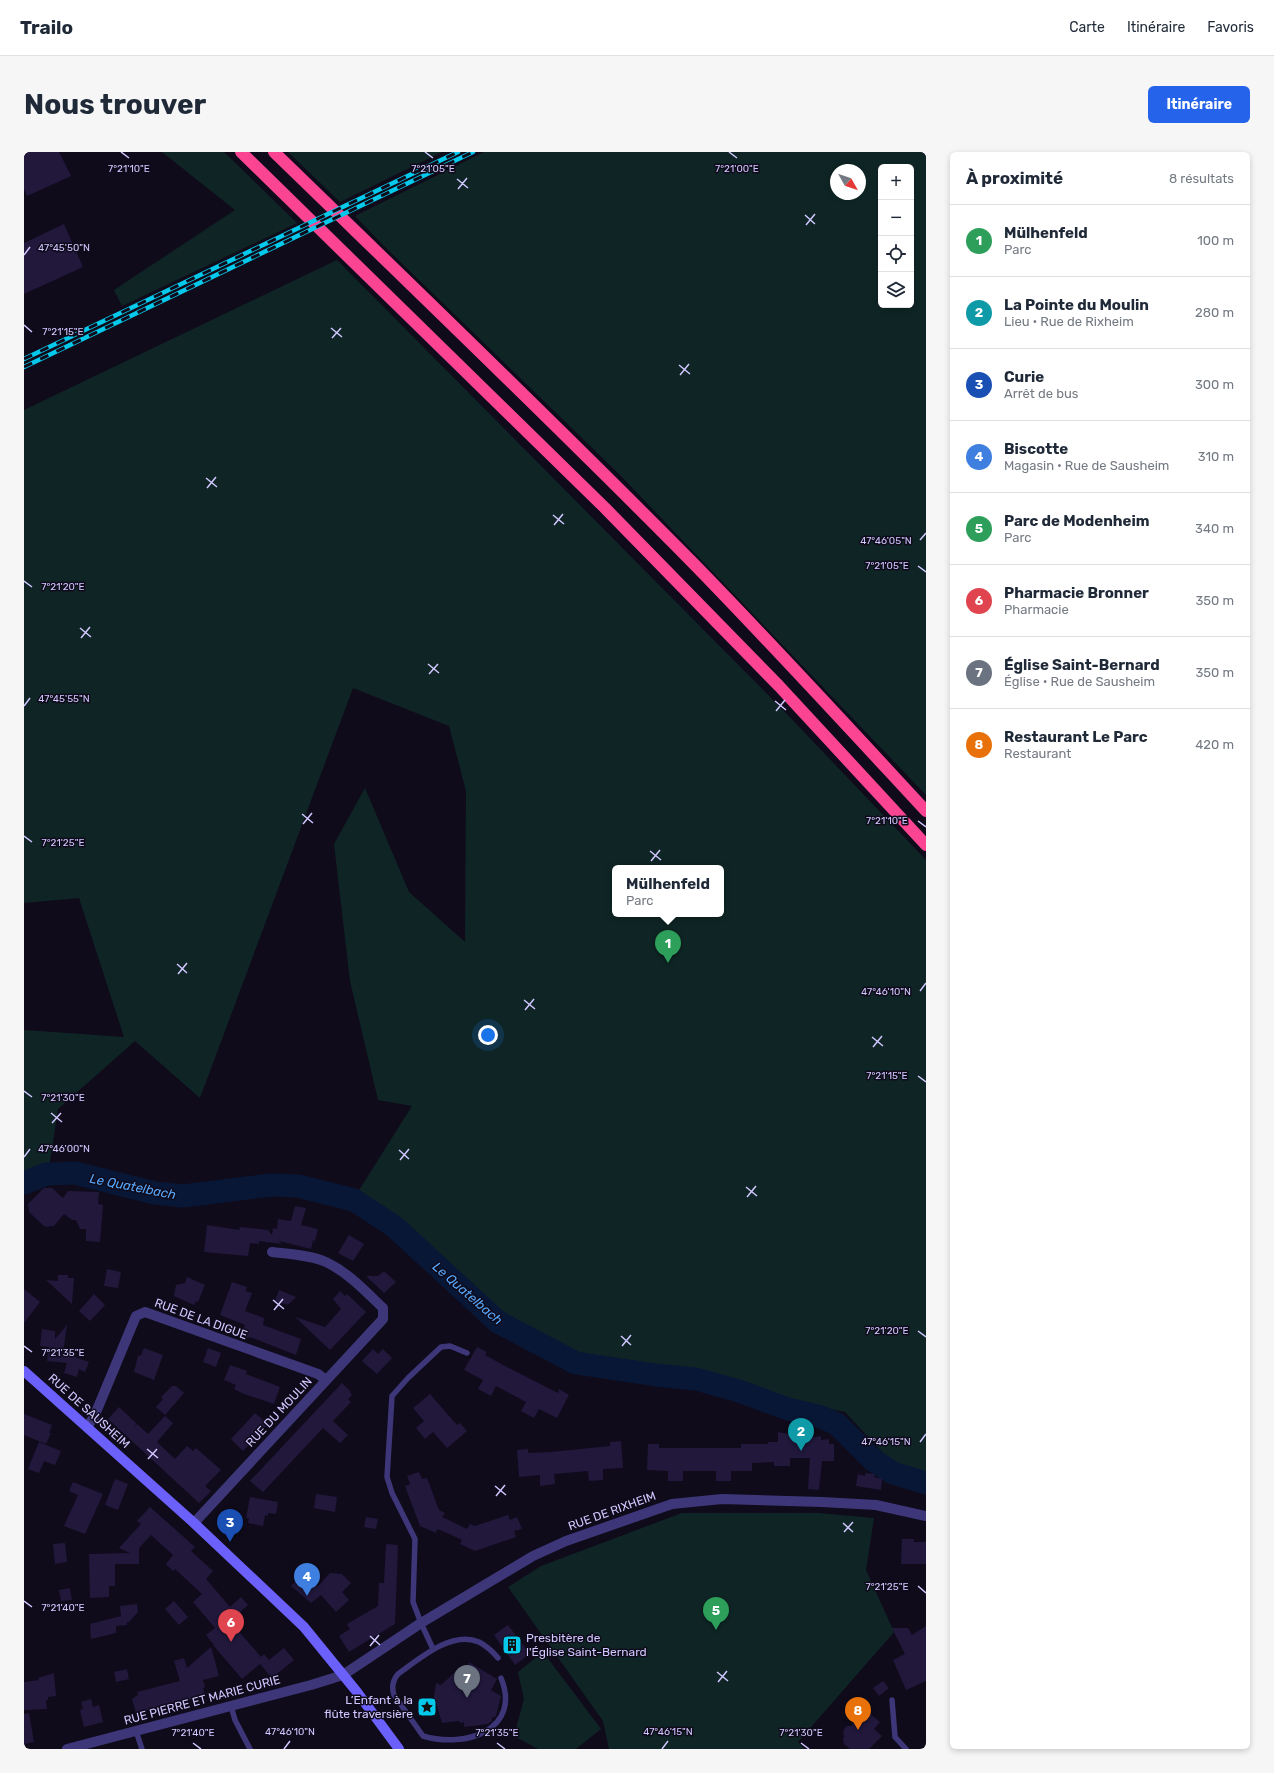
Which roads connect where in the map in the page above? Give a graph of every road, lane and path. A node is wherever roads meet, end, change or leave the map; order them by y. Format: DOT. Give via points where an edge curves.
graph roads {
  1 [pos="241,152"];
  2 [pos="274,152"];
  3 [pos="926,811"];
  4 [pos="926,845"];
  5 [pos="272,1252"];
  6 [pos="467,1353"];
  7 [pos="24,1371"];
  8 [pos="326,1380"];
  9 [pos="87,1426"];
  10 [pos="926,1516"];
  11 [pos="194,1523"];
  12 [pos="421,1623"];
  13 [pos="433,1649"];
  14 [pos="498,1658"];
  15 [pos="343,1675"];
  16 [pos="501,1678"];
  17 [pos="892,1700"];
  18 [pos="231,1706"];
  19 [pos="136,1731"];
  20 [pos="488,1738"];
  21 [pos="438,1745"];
  22 [pos="67,1749"];
  23 [pos="142,1749"];
  24 [pos="250,1749"];
  25 [pos="399,1749"];
  26 [pos="906,1749"];
  1 -- 4 [label="highway" via="632,535 779,686"];
  2 -- 3 [label="highway" via="669,538"];
  5 -- 8 [label="street, RUE DU MOULIN" via="325,1262 349,1276 383,1308 383,1319"];
  6 -- 12 [label="lane" via="450,1346 441,1347 392,1396 387,1477 392,1493 415,1539 413,1602"];
  7 -- 9 [label="main road, RUE DE SAUSHEIM"];
  8 -- 9 [label="street, RUE DE LA DIGUE" via="318,1374 144,1312 136,1316 94,1417"];
  8 -- 11 [label="street, RUE DU MOULIN"];
  9 -- 11 [label="main road, RUE DE SAUSHEIM"];
  10 -- 12 [label="street, RUE DE RIXHEIM" via="876,1505 822,1502 722,1499 672,1504 566,1541 533,1556"];
  11 -- 15 [label="main road, RUE DE SAUSHEIM" via="304,1627"];
  12 -- 13 [label="lane"];
  12 -- 15 [label="street, RUE DE RIXHEIM"];
  13 -- 14 [label="lane" via="461,1639 478,1642"];
  13 -- 21 [label="lane" via="398,1674 392,1690 423,1736"];
  15 -- 18 [label="street, RUE PIERRE ET MARIE CURIE"];
  15 -- 25 [label="main road, RUE DE SAUSHEIM"];
  16 -- 20 [label="lane" via="505,1688 502,1718"];
  17 -- 26 [label="lane" via="895,1737"];
  18 -- 19 [label="street, RUE PIERRE ET MARIE CURIE"];
  18 -- 24 [label="lane"];
  19 -- 22 [label="street, RUE PIERRE ET MARIE CURIE"];
  19 -- 23 [label="lane"];
}
